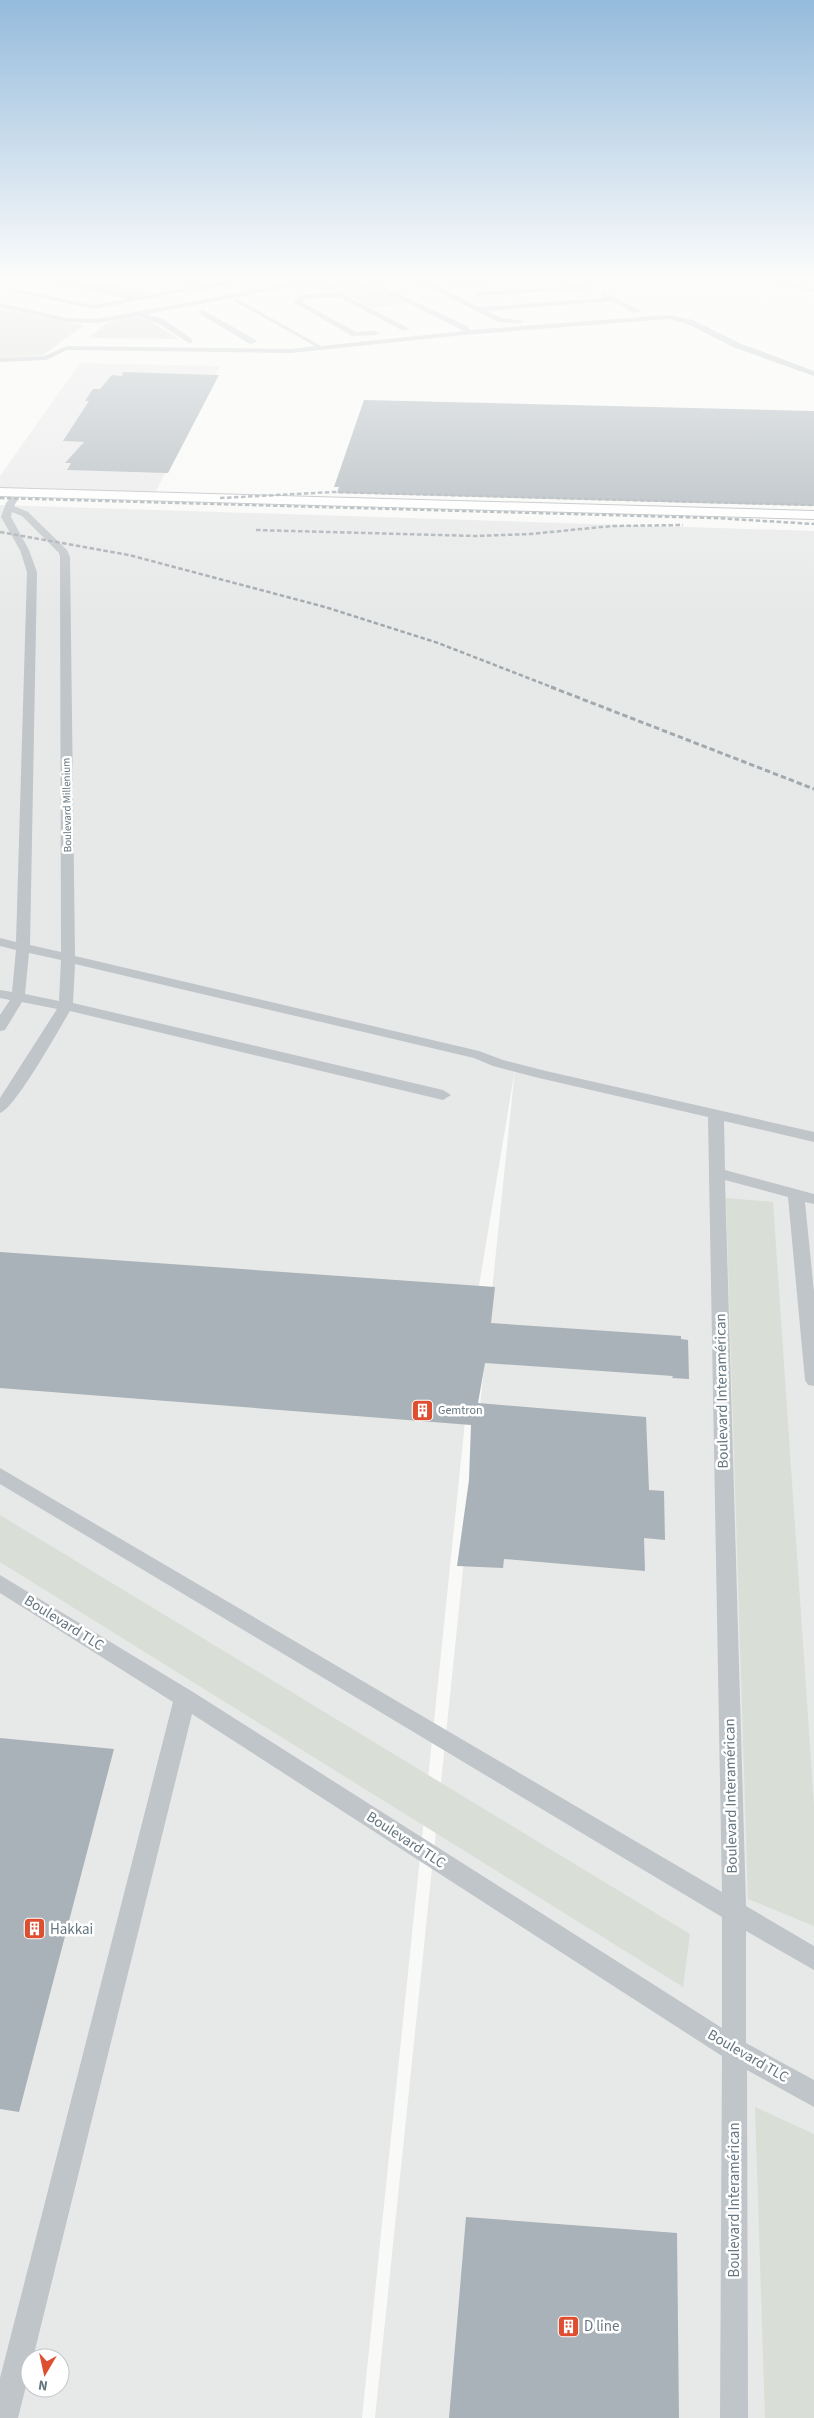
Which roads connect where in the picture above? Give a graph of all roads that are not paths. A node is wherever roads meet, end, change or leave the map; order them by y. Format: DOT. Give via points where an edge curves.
graph roads {
  1 [pos="0,492"];
  2 [pos="19,492"];
  3 [pos="10,508"];
  4 [pos="814,515"];
  5 [pos="0,942"];
  6 [pos="23,947"];
  7 [pos="68,957"];
  8 [pos="0,994"];
  9 [pos="18,998"];
  10 [pos="66,1006"];
  11 [pos="0,1027"];
  12 [pos="443,1095"];
  13 [pos="0,1108"];
  14 [pos="716,1114"];
  15 [pos="814,1137"];
  16 [pos="717,1173"];
  17 [pos="796,1194"];
  18 [pos="814,1199"];
  19 [pos="814,1380"];
  20 [pos="0,1475"];
  21 [pos="0,1583"];
  22 [pos="185,1698"];
  23 [pos="734,1912"];
  24 [pos="814,1959"];
  25 [pos="734,2050"];
  26 [pos="814,2094"];
  27 [pos="4,2418"];
  28 [pos="734,2418"];
  1 -- 2 [label="street"];
  2 -- 3 [label="street"];
  2 -- 4 [label="street"];
  3 -- 6 [label="street" via="6,519 30,560 32,572"];
  3 -- 7 [label="street, Boulevard Millenium" via="25,514 66,557"];
  5 -- 6 [label="street"];
  6 -- 7 [label="street"];
  6 -- 9 [label="street"];
  7 -- 10 [label="street, Boulevard Millenium"];
  7 -- 14 [label="street"];
  8 -- 9 [label="street"];
  9 -- 10 [label="street"];
  9 -- 11 [label="street"];
  10 -- 12 [label="street"];
  10 -- 13 [label="street, Boulevard Millenium"];
  14 -- 15 [label="street"];
  14 -- 16 [label="street, Boulevard Interamérican"];
  16 -- 17 [label="street"];
  16 -- 23 [label="street, Boulevard Interamérican"];
  17 -- 18 [label="street"];
  17 -- 19 [label="street"];
  20 -- 23 [label="street"];
  21 -- 22 [label="street, Boulevard TLC"];
  22 -- 25 [label="street, Boulevard TLC"];
  22 -- 27 [label="street"];
  23 -- 24 [label="street"];
  23 -- 25 [label="street, Boulevard Interamérican"];
  25 -- 26 [label="street, Boulevard TLC"];
  25 -- 28 [label="street, Boulevard Interamérican"];
}
